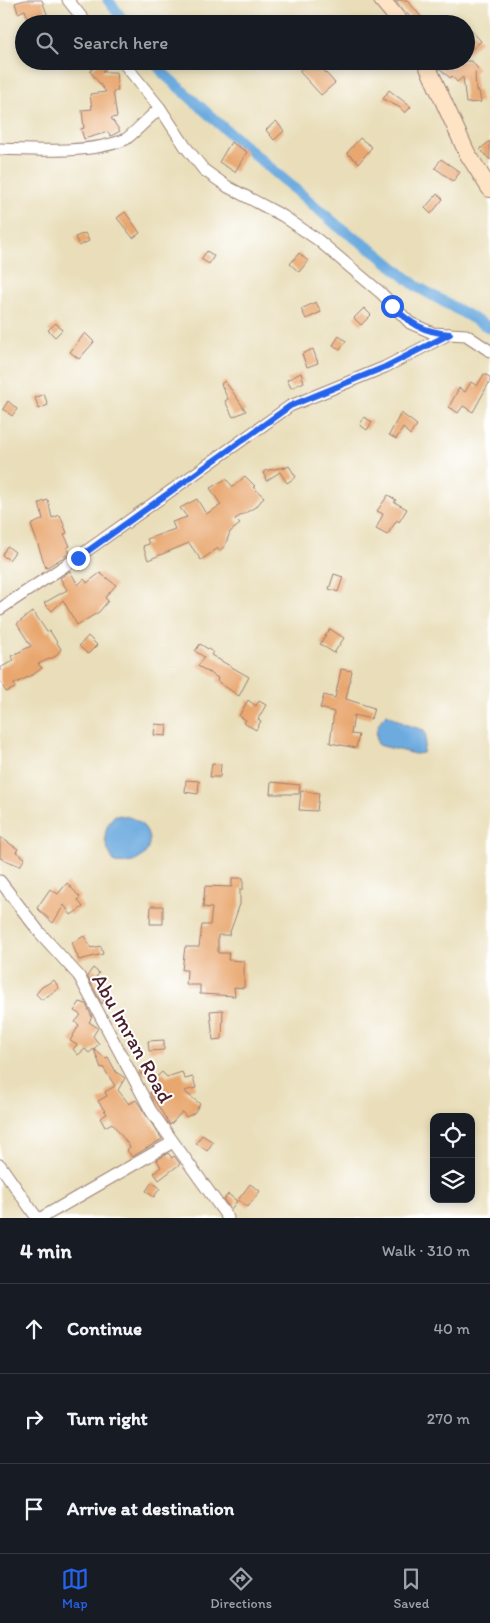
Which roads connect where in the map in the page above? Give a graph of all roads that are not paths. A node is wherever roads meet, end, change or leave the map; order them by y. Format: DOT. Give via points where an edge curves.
graph roads {
  1 [pos="68,0"];
  2 [pos="382,0"];
  3 [pos="80,15"];
  4 [pos="394,15"];
  5 [pos="129,70"];
  6 [pos="429,70"];
  7 [pos="160,108"];
  8 [pos="0,149"];
  9 [pos="490,189"];
  10 [pos="450,334"];
  11 [pos="490,350"];
  12 [pos="0,609"];
  13 [pos="0,881"];
  14 [pos="173,1142"];
  15 [pos="0,1165"];
  16 [pos="39,1218"];
  17 [pos="228,1218"];
  1 -- 3 [label="street"];
  2 -- 4 [label="street"];
  5 -- 7 [label="street"];
  6 -- 9 [label="street" via="467,153"];
  7 -- 8 [label="street" via="127,138 93,147 50,151"];
  7 -- 10 [label="street" via="204,170 318,240 410,323 433,333"];
  10 -- 11 [label="street" via="466,336"];
  10 -- 12 [label="street" via="385,367 290,406 78,558"];
  13 -- 14 [label="street, Abu Imran Road" via="79,976 151,1111"];
  14 -- 16 [label="street"];
  14 -- 17 [label="street, Abu Imran Road"];
  15 -- 16 [label="street"];
}
